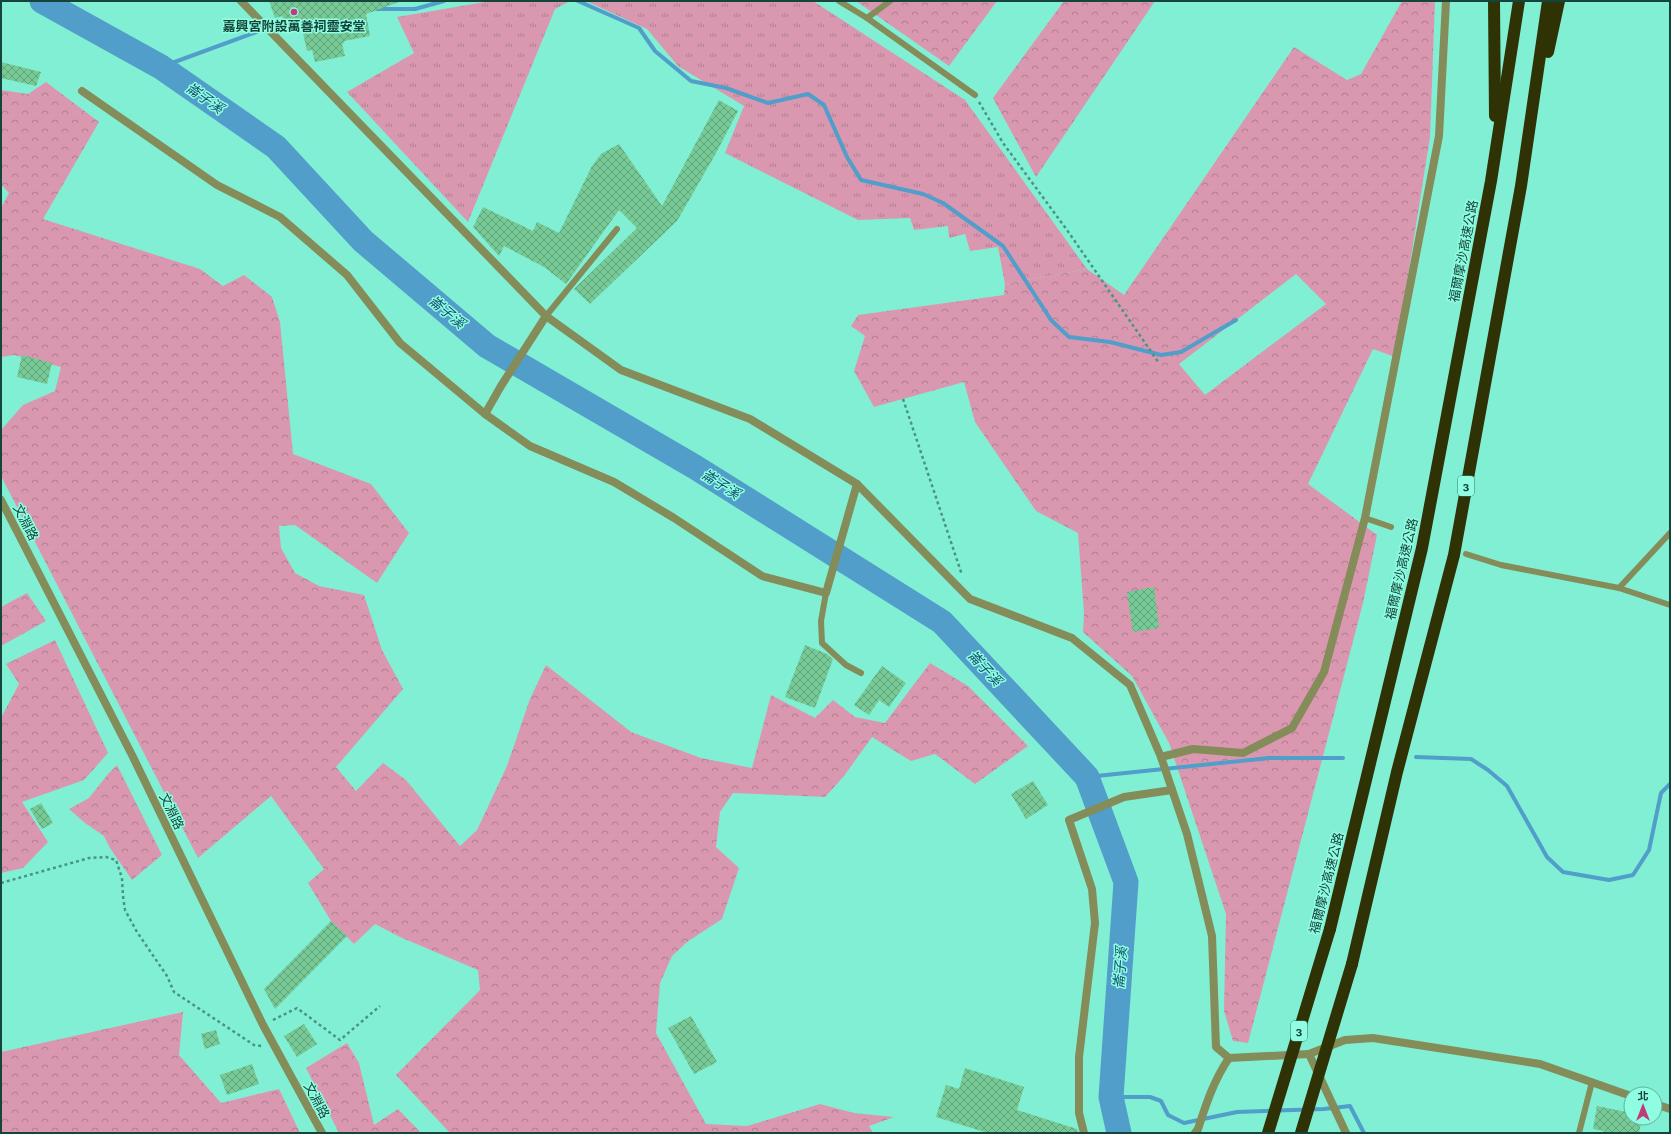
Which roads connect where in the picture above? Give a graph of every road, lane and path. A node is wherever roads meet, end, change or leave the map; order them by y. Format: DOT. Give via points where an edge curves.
graph roads {
  1 [pos="242,1"];
  2 [pos="838,1"];
  3 [pos="890,1"];
  4 [pos="1446,1"];
  5 [pos="1494,1"];
  6 [pos="1519,1"];
  7 [pos="1548,1"];
  8 [pos="1560,1"];
  9 [pos="867,18"];
  10 [pos="82,91"];
  11 [pos="974,95"];
  12 [pos="1496,149"];
  13 [pos="1525,151"];
  14 [pos="617,229"];
  15 [pos="546,316"];
  16 [pos="1159,363"];
  17 [pos="904,399"];
  18 [pos="485,414"];
  19 [pos="857,484"];
  20 [pos="1,500"];
  21 [pos="1365,518"];
  22 [pos="1391,527"];
  23 [pos="1670,533"];
  24 [pos="1466,554"];
  25 [pos="963,576"];
  26 [pos="1619,588"];
  27 [pos="826,593"];
  28 [pos="1670,605"];
  29 [pos="861,673"];
  30 [pos="1161,757"];
  31 [pos="1172,790"];
  32 [pos="1,883"];
  33 [pos="380,1006"];
  34 [pos="263,1025"];
  35 [pos="275,1046"];
  36 [pos="1309,1054"];
  37 [pos="1229,1058"];
  38 [pos="1592,1082"];
  39 [pos="1623,1093"];
  40 [pos="322,1133"];
  41 [pos="1084,1133"];
  42 [pos="1195,1133"];
  43 [pos="1268,1133"];
  44 [pos="1301,1133"];
  45 [pos="1346,1133"];
  46 [pos="1579,1133"];
  1 -- 15 [label="street"];
  2 -- 9 [label="lane"];
  3 -- 9 [label="lane"];
  4 -- 21 [label="street" via="1439,136"];
  5 -- 12 [label="highway"];
  6 -- 12 [label="highway, 福爾摩沙高速公路 / 3"];
  7 -- 13 [label="highway, 3"];
  8 -- 13 [label="highway"];
  9 -- 11 [label="lane"];
  10 -- 18 [label="street" via="217,185 280,217 347,276 400,342"];
  11 -- 16 [label="path" via="1003,143"];
  12 -- 43 [label="highway, 福爾摩沙高速公路 / 3, bridge" via="1422,548 1330,929"];
  13 -- 44 [label="highway, 3, bridge" via="1521,186 1454,555 1397,772 1352,964"];
  14 -- 15 [label="lane"];
  15 -- 18 [label="street"];
  15 -- 19 [label="street" via="621,370 750,419"];
  17 -- 25 [label="path"];
  18 -- 27 [label="street" via="530,446 614,482 762,576"];
  19 -- 27 [label="street"];
  19 -- 30 [label="street" via="970,599 1072,638 1130,685"];
  20 -- 34 [label="street, 文淵路" via="132,755"];
  21 -- 22 [label="lane"];
  21 -- 30 [label="street" via="1324,672 1292,728 1243,753 1193,749"];
  23 -- 26 [label="lane"];
  24 -- 26 [label="lane" via="1501,565"];
  26 -- 28 [label="lane"];
  27 -- 29 [label="lane" via="821,621 822,643 846,665"];
  30 -- 31 [label="street"];
  31 -- 37 [label="street" via="1187,834 1212,936 1216,1047"];
  31 -- 41 [label="street" via="1124,797 1070,820 1092,889 1094,923 1079,1057 1079,1113"];
  32 -- 35 [label="path" via="89,858 106,857 116,860 122,878 126,910 137,932 167,976 174,992 254,1045"];
  33 -- 34 [label="path" via="340,1040 297,1008"];
  34 -- 35 [label="street, 文淵路"];
  35 -- 40 [label="street, 文淵路"];
  36 -- 37 [label="street"];
  36 -- 38 [label="street" via="1345,1040 1373,1038 1540,1064"];
  36 -- 45 [label="street"];
  37 -- 42 [label="street" via="1210,1093"];
  38 -- 39 [label="street"];
  38 -- 46 [label="lane"];
}
